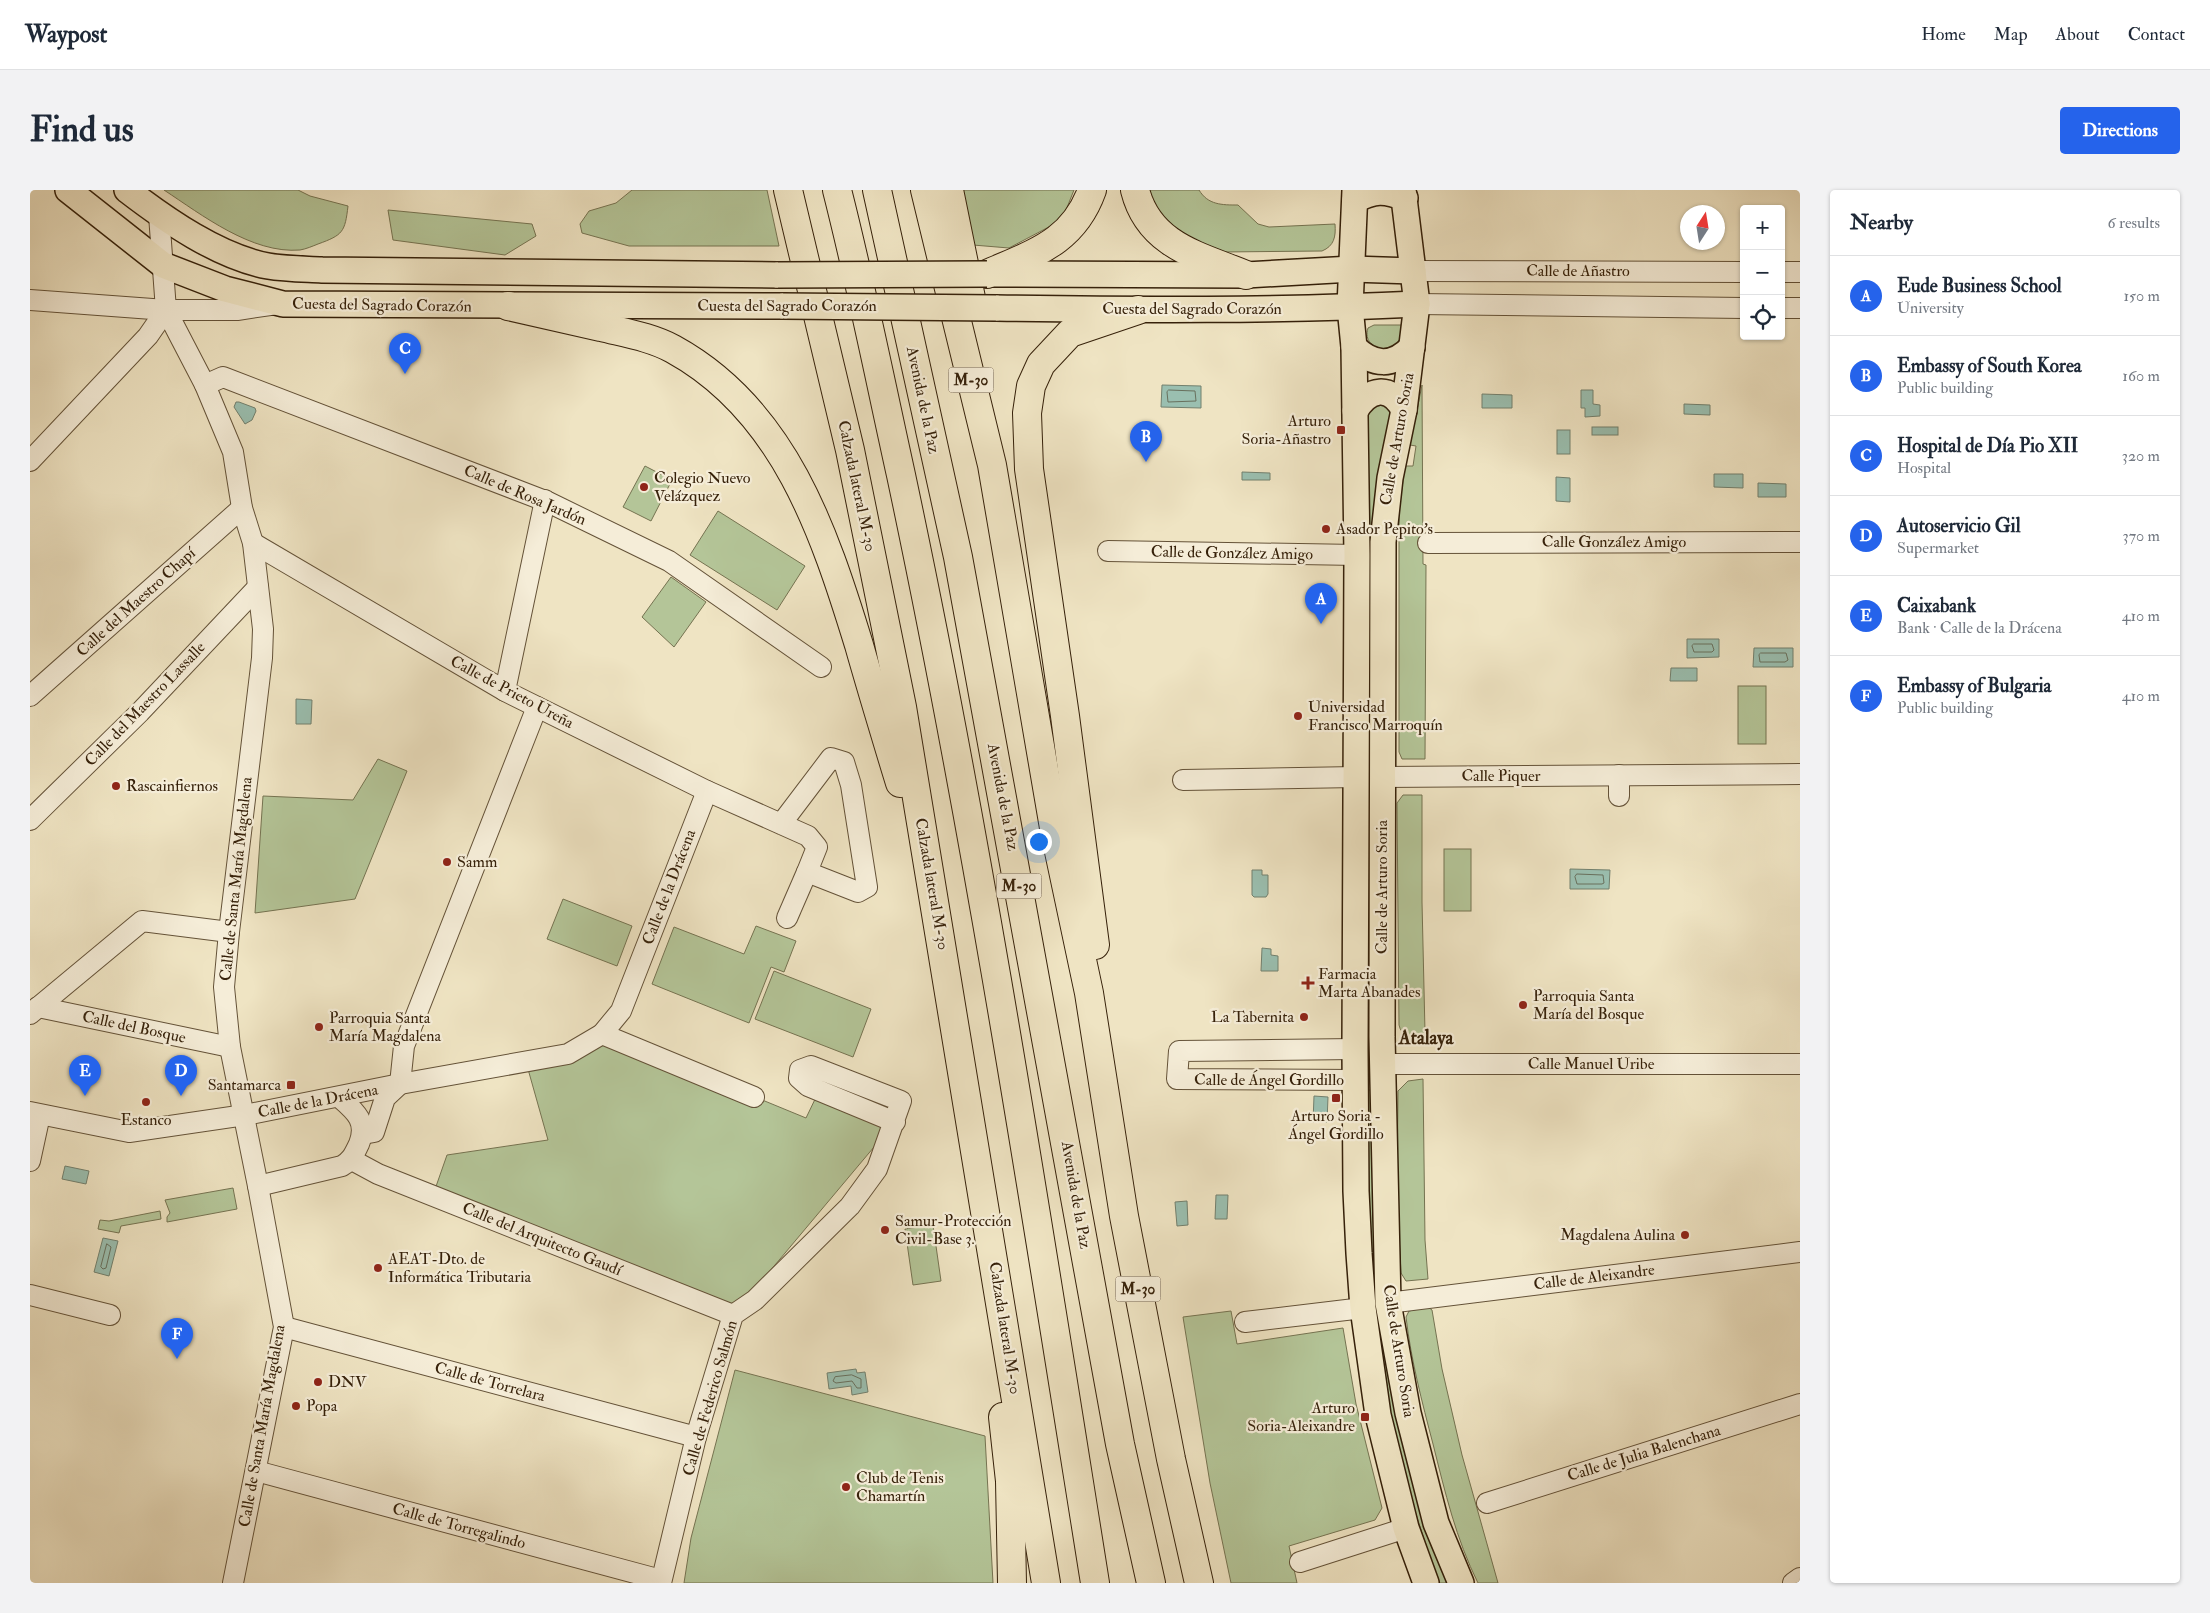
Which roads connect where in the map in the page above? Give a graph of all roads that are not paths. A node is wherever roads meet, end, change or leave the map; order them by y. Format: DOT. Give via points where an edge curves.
graph roads {
  1 [pos="127,190"];
  2 [pos="788,190"];
  3 [pos="837,190"];
  4 [pos="877,190"];
  5 [pos="917,190"];
  6 [pos="925,190"];
  7 [pos="949,190"];
  8 [pos="1092,190"];
  9 [pos="1135,190"];
  10 [pos="77,194"];
  11 [pos="1404,194"];
  12 [pos="1355,195"];
  13 [pos="159,215"];
  14 [pos="163,265"];
  15 [pos="1352,270"];
  16 [pos="1413,271"];
  17 [pos="1740,272"];
  18 [pos="1785,272"];
  19 [pos="1800,272"];
  20 [pos="987,274"];
  21 [pos="1246,275"];
  22 [pos="951,294"];
  23 [pos="30,300"];
  24 [pos="283,304"];
  25 [pos="1417,304"];
  26 [pos="508,306"];
  27 [pos="1350,307"];
  28 [pos="1740,308"];
  29 [pos="1785,308"];
  30 [pos="1800,308"];
  31 [pos="166,310"];
  32 [pos="1138,310"];
  33 [pos="1354,347"];
  34 [pos="1412,347"];
  35 [pos="205,385"];
  36 [pos="1404,410"];
  37 [pos="1355,411"];
  38 [pos="30,461"];
  39 [pos="992,465"];
  40 [pos="546,501"];
  41 [pos="242,508"];
  42 [pos="1800,542"];
  43 [pos="253,543"];
  44 [pos="1428,543"];
  45 [pos="1108,550"];
  46 [pos="1357,555"];
  47 [pos="258,587"];
  48 [pos="821,667"];
  49 [pos="505,691"];
  50 [pos="30,696"];
  51 [pos="537,707"];
  52 [pos="1800,774"];
  53 [pos="1619,775"];
  54 [pos="1356,777"];
  55 [pos="1383,777"];
  56 [pos="1183,780"];
  57 [pos="707,791"];
  58 [pos="1619,796"];
  59 [pos="30,820"];
  60 [pos="781,824"];
  61 [pos="807,872"];
  62 [pos="934,900"];
  63 [pos="787,918"];
  64 [pos="229,932"];
  65 [pos="1089,993"];
  66 [pos="34,1011"];
  67 [pos="602,1034"];
  68 [pos="230,1047"];
  69 [pos="1355,1049"];
  70 [pos="1382,1064"];
  71 [pos="1800,1064"];
  72 [pos="1355,1080"];
  73 [pos="400,1084"];
  74 [pos="339,1096"];
  75 [pos="754,1097"];
  76 [pos="35,1114"];
  77 [pos="245,1116"];
  78 [pos="895,1122"];
  79 [pos="363,1134"];
  80 [pos="352,1160"];
  81 [pos="30,1161"];
  82 [pos="258,1186"];
  83 [pos="1800,1252"];
  84 [pos="999,1291"];
  85 [pos="30,1295"];
  86 [pos="1388,1303"];
  87 [pos="1363,1308"];
  88 [pos="110,1315"];
  89 [pos="733,1315"];
  90 [pos="1245,1322"];
  91 [pos="284,1327"];
  92 [pos="1800,1404"];
  93 [pos="696,1437"];
  94 [pos="256,1471"];
  95 [pos="1487,1503"];
  96 [pos="1406,1528"];
  97 [pos="1300,1562"];
  98 [pos="1800,1578"];
  99 [pos="661,1582"];
  100 [pos="233,1583"];
  101 [pos="1012,1583"];
  102 [pos="1046,1583"];
  103 [pos="1095,1583"];
  104 [pos="1151,1583"];
  105 [pos="1199,1583"];
  106 [pos="1426,1583"];
  107 [pos="1461,1583"];
  108 [pos="1793,1583"];
  1 -- 13 [label="main road, Cuesta del Sagrado Corazón"];
  2 -- 62 [label="highway, Calzada lateral M-30" via="850,450 902,707"];
  3 -- 103 [label="highway, M-30" via="857,269 960,768 1014,1074"];
  4 -- 104 [label="highway, Avenida de la Paz / M-30" via="958,557 1120,1444"];
  5 -- 22 [label="highway, M-30"];
  6 -- 22 [label="highway, M-30"];
  7 -- 39 [label="highway" via="992,402"];
  8 -- 20 [label="highway" via="1068,232 1040,251"];
  9 -- 21 [label="highway" via="1148,220 1162,236 1180,248"];
  10 -- 14 [label="main road, Cuesta del Sagrado Corazón"];
  11 -- 12 [label="main road" via="1379,190"];
  11 -- 16 [label="main road, Calle de Arturo Soria"];
  12 -- 15 [label="main road, Calle de Arturo Soria"];
  13 -- 14 [label="street, Calle de Santa María Magdalena"];
  13 -- 20 [label="main road, Cuesta del Sagrado Corazón, bridge" via="238,257 268,266 296,269 604,274"];
  14 -- 24 [label="main road, Cuesta del Sagrado Corazón" via="225,289"];
  14 -- 31 [label="street, Calle de Santa María Magdalena"];
  15 -- 16 [label="main road"];
  15 -- 21 [label="main road, Cuesta del Sagrado Corazón"];
  15 -- 27 [label="main road, Calle de Arturo Soria"];
  16 -- 17 [label="street, Calle de Añastro"];
  16 -- 25 [label="main road, Calle de Arturo Soria"];
  18 -- 19 [label="street"];
  20 -- 21 [label="main road, Cuesta del Sagrado Corazón"];
  22 -- 39 [label="highway, M-30"];
  23 -- 31 [label="street"];
  24 -- 26 [label="main road, Cuesta del Sagrado Corazón"];
  24 -- 31 [label="street" via="237,310"];
  25 -- 27 [label="main road"];
  25 -- 28 [label="street"];
  25 -- 34 [label="main road, Calle de Arturo Soria"];
  26 -- 32 [label="main road, Cuesta del Sagrado Corazón, bridge"];
  26 -- 62 [label="highway" via="642,336 671,348 698,365 745,405 779,449 835,567"];
  27 -- 32 [label="main road, Cuesta del Sagrado Corazón"];
  27 -- 33 [label="main road, Calle de Arturo Soria"];
  29 -- 30 [label="street"];
  31 -- 35 [label="street, Calle de Santa María Magdalena"];
  31 -- 38 [label="street" via="148,336"];
  32 -- 65 [label="highway" via="1070,334 1041,364 1031,386 1027,413 1029,469 1097,960"];
  33 -- 34 [label="main road" via="1374,361 1388,362 1402,358"];
  33 -- 37 [label="main road, Calle de Arturo Soria"];
  34 -- 36 [label="main road, Calle de Arturo Soria"];
  35 -- 40 [label="street, Calle de Rosa Jardón" via="223,377"];
  35 -- 41 [label="street, Calle de Santa María Magdalena" via="233,452"];
  36 -- 37 [label="main road" via="1388,392 1376,392 1366,396"];
  36 -- 55 [label="main road, Calle de Arturo Soria" via="1385,513"];
  37 -- 46 [label="main road, Calle de Arturo Soria"];
  39 -- 65 [label="highway, M-30" via="1054,828"];
  40 -- 48 [label="street, Calle de Rosa Jardón" via="669,561"];
  40 -- 49 [label="street"];
  41 -- 43 [label="street, Calle de Santa María Magdalena"];
  41 -- 50 [label="street, Calle del Maestro Chapí"];
  42 -- 44 [label="street, Calle González Amigo"];
  43 -- 47 [label="street, Calle de Santa María Magdalena"];
  43 -- 49 [label="street, Calle de Prieto Ureña"];
  45 -- 46 [label="street, Calle de González Amigo"];
  46 -- 54 [label="main road, Calle de Arturo Soria"];
  47 -- 59 [label="street, Calle del Maestro Lassalle" via="140,712"];
  47 -- 64 [label="street, Calle de Santa María Magdalena" via="263,629 262,658"];
  49 -- 51 [label="street, Calle de Prieto Ureña"];
  51 -- 57 [label="street, Calle de Prieto Ureña"];
  51 -- 73 [label="street" via="404,1046"];
  52 -- 53 [label="street, Calle Piquer"];
  53 -- 55 [label="street, Calle Piquer"];
  53 -- 58 [label="street"];
  54 -- 56 [label="street"];
  54 -- 69 [label="main road, Calle de Arturo Soria"];
  55 -- 70 [label="main road, Calle de Arturo Soria"];
  57 -- 60 [label="street, Calle de Prieto Ureña"];
  57 -- 67 [label="street, Calle de la Drácena" via="621,1012"];
  60 -- 61 [label="street, Calle de Prieto Ureña" via="808,836 817,847"];
  60 -- 61 [label="street" via="831,758 844,762 851,785 866,887 858,892"];
  61 -- 63 [label="street, Calle de Prieto Ureña"];
  62 -- 84 [label="highway, Calzada lateral M-30"];
  64 -- 66 [label="street" via="142,921"];
  64 -- 68 [label="street, Calle de Santa María Magdalena" via="224,988"];
  65 -- 105 [label="highway, M-30" via="1124,1216 1171,1459"];
  66 -- 68 [label="street, Calle del Bosque"];
  67 -- 73 [label="street, Calle de la Drácena" via="568,1054"];
  67 -- 75 [label="street"];
  68 -- 77 [label="street, Calle de Santa María Magdalena"];
  69 -- 72 [label="main road, Calle de Arturo Soria"];
  69 -- 72 [label="street, Calle de Ángel Gordillo" via="1178,1052 1177,1079"];
  70 -- 71 [label="street, Calle Manuel Uribe"];
  70 -- 86 [label="main road, Calle de Arturo Soria"];
  72 -- 87 [label="main road, Calle de Arturo Soria" via="1356,1191"];
  73 -- 74 [label="street, Calle de la Drácena"];
  73 -- 79 [label="street" via="385,1098 374,1132"];
  74 -- 77 [label="street, Calle de la Drácena"];
  74 -- 79 [label="street" via="358,1116"];
  76 -- 77 [label="street, Calle de la Drácena" via="129,1132"];
  76 -- 81 [label="street"];
  77 -- 82 [label="street, Calle de Santa María Magdalena"];
  78 -- 78 [label="street, Calle de Federico Salmón" via="808,1086 799,1078 800,1070 811,1066 901,1100"];
  78 -- 89 [label="street, Calle de Federico Salmón" via="877,1169 850,1206 755,1300"];
  79 -- 80 [label="street"];
  80 -- 82 [label="street" via="342,1166"];
  80 -- 89 [label="street, Calle del Arquitecto Gaudí" via="378,1174"];
  82 -- 91 [label="street, Calle de Santa María Magdalena"];
  83 -- 86 [label="street, Calle de Aleixandre"];
  84 -- 101 [label="highway" via="996,1353 1010,1481"];
  84 -- 102 [label="highway, Calzada lateral M-30"];
  85 -- 88 [label="street"];
  86 -- 107 [label="main road, Calle de Arturo Soria" via="1408,1413 1436,1523"];
  87 -- 90 [label="street"];
  87 -- 96 [label="main road, Calle de Arturo Soria" via="1378,1415"];
  89 -- 93 [label="street, Calle de Federico Salmón"];
  91 -- 93 [label="street, Calle de Torrelara"];
  91 -- 94 [label="street, Calle de Santa María Magdalena"];
  92 -- 95 [label="street, Calle de Julia Balenchana"];
  93 -- 99 [label="street, Calle de Federico Salmón"];
  94 -- 99 [label="street, Calle de Torregalindo"];
  94 -- 100 [label="street, Calle de Santa María Magdalena"];
  96 -- 97 [label="street"];
  96 -- 106 [label="main road, Calle de Arturo Soria"];
  98 -- 108 [label="street"];
}
